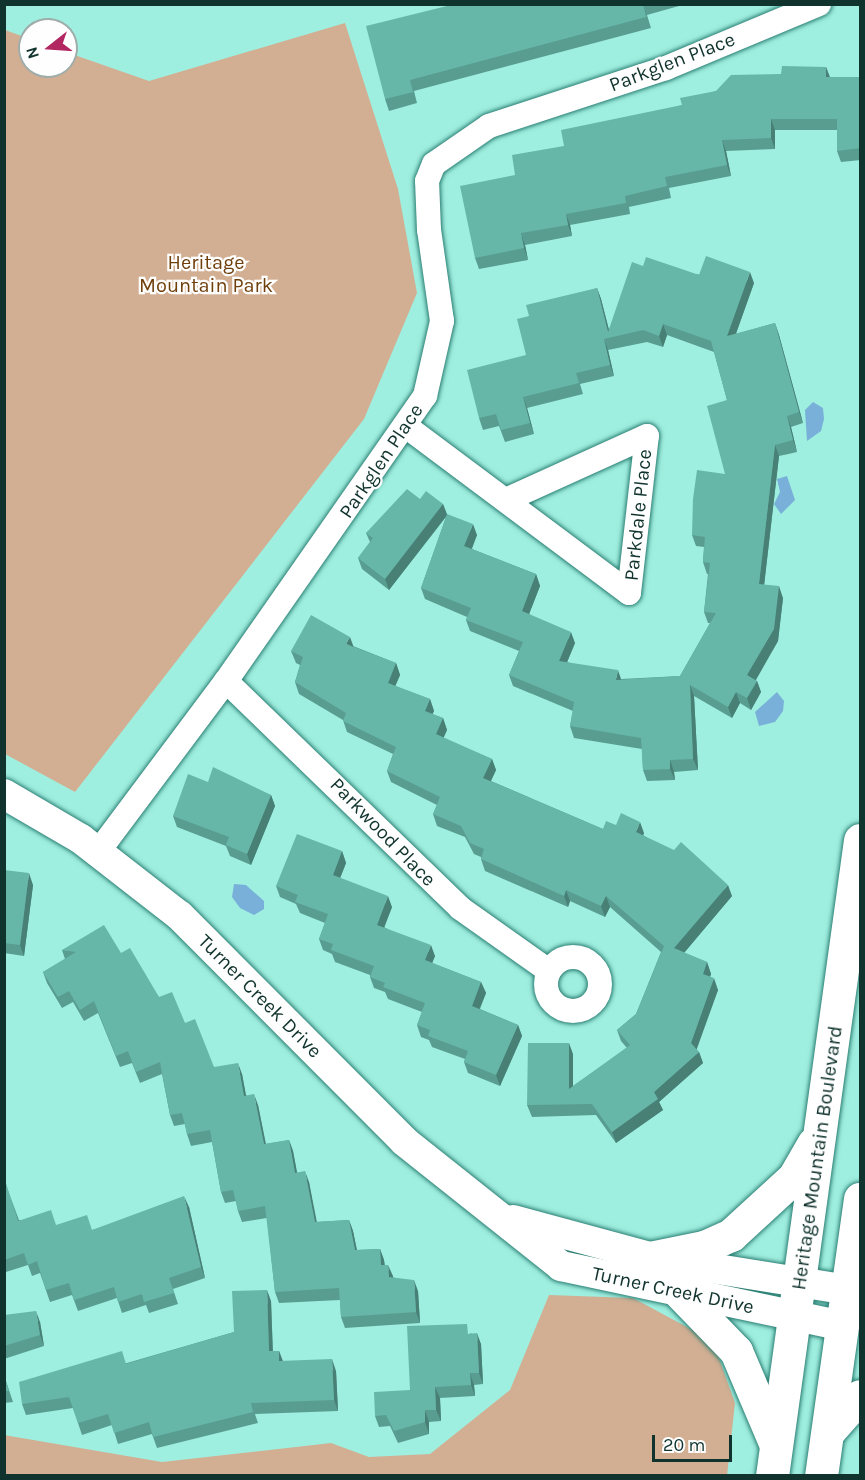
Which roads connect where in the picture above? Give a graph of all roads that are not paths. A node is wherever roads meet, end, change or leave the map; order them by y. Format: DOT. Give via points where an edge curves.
graph roads {
  1 [pos="819,4"];
  2 [pos="407,427"];
  3 [pos="506,500"];
  4 [pos="226,681"];
  5 [pos="4,794"];
  6 [pos="861,840"];
  7 [pos="98,852"];
  8 [pos="549,971"];
  9 [pos="822,1128"];
  10 [pos="861,1198"];
  11 [pos="501,1216"];
  12 [pos="650,1258"];
  13 [pos="800,1283"];
  14 [pos="677,1290"];
  15 [pos="855,1291"];
  16 [pos="795,1317"];
  17 [pos="852,1327"];
  18 [pos="861,1396"];
  19 [pos="828,1432"];
  20 [pos="775,1461"];
  21 [pos="821,1476"];
  1 -- 2 [label="street, Parkglen Place" via="666,68 489,126 434,164 427,181 429,230 442,321 425,396"];
  2 -- 3 [label="street, Parkdale Place"];
  2 -- 4 [label="street, Parkglen Place"];
  3 -- 3 [label="street, Parkdale Place" via="647,436 630,593"];
  4 -- 7 [label="street, Parkglen Place"];
  4 -- 8 [label="street, Parkwood Place" via="459,908"];
  5 -- 7 [label="street, Turner Creek Drive"];
  6 -- 9 [label="main road, Heritage Mountain Boulevard"];
  7 -- 11 [label="street, Turner Creek Drive" via="219,952 404,1141"];
  9 -- 12 [label="main road" via="794,1177 731,1235 704,1247"];
  9 -- 13 [label="main road, Heritage Mountain Boulevard"];
  10 -- 15 [label="main road"];
  11 -- 12 [label="street, Turner Creek Drive"];
  11 -- 14 [label="street, Turner Creek Drive" via="561,1266"];
  12 -- 13 [label="street, Turner Creek Drive"];
  13 -- 15 [label="street, Turner Creek Drive"];
  13 -- 16 [label="main road, Heritage Mountain Boulevard"];
  14 -- 16 [label="street, Turner Creek Drive"];
  14 -- 20 [label="main road" via="736,1351"];
  15 -- 17 [label="main road"];
  16 -- 17 [label="street, Turner Creek Drive"];
  16 -- 20 [label="main road, Heritage Mountain Boulevard"];
  17 -- 19 [label="main road"];
  18 -- 19 [label="main road"];
  19 -- 21 [label="main road"];
}
